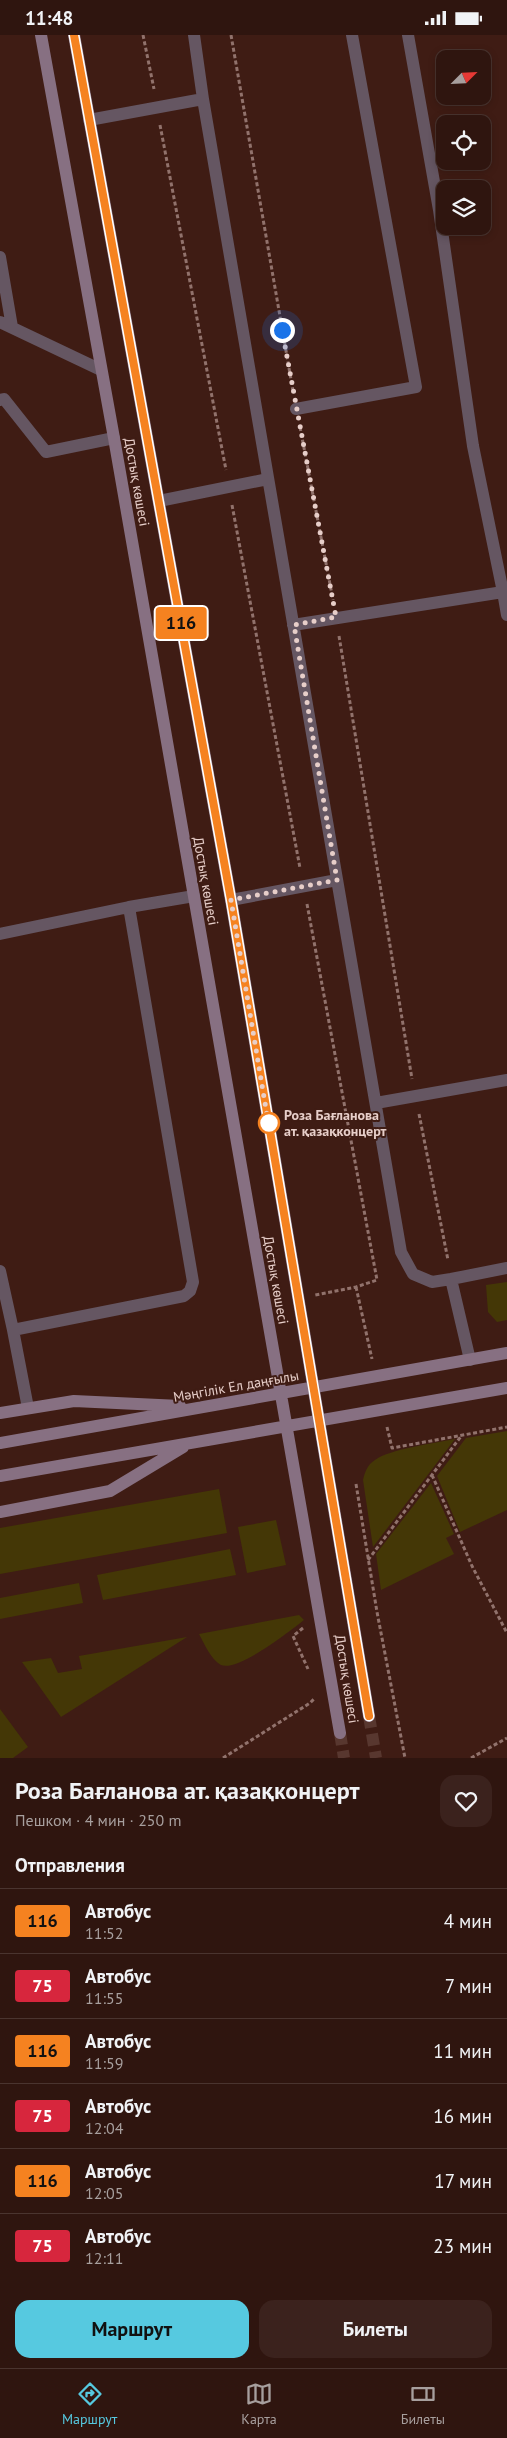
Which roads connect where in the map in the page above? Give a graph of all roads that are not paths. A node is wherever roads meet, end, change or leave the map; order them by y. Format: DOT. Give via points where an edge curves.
graph roads {
  1 [pos="40,35"];
  2 [pos="74,35"];
  3 [pos="194,35"];
  4 [pos="352,35"];
  5 [pos="408,35"];
  6 [pos="203,99"];
  7 [pos="89,120"];
  8 [pos="0,257"];
  9 [pos="0,322"];
  10 [pos="12,327"];
  11 [pos="101,370"];
  12 [pos="0,400"];
  13 [pos="296,409"];
  14 [pos="114,438"];
  15 [pos="268,479"];
  16 [pos="159,501"];
  17 [pos="505,594"];
  18 [pos="507,615"];
  19 [pos="294,625"];
  20 [pos="337,880"];
  21 [pos="194,896"];
  22 [pos="231,900"];
  23 [pos="129,907"];
  24 [pos="0,934"];
  25 [pos="507,1080"];
  26 [pos="376,1103"];
  27 [pos="507,1268"];
  28 [pos="0,1271"];
  29 [pos="451,1279"];
  30 [pos="13,1330"];
  31 [pos="507,1353"];
  32 [pos="470,1360"];
  33 [pos="314,1387"];
  34 [pos="507,1389"];
  35 [pos="280,1393"];
  36 [pos="202,1407"];
  37 [pos="28,1408"];
  38 [pos="0,1413"];
  39 [pos="319,1420"];
  40 [pos="286,1425"];
  41 [pos="0,1443"];
  42 [pos="190,1443"];
  43 [pos="0,1476"];
  44 [pos="0,1512"];
  45 [pos="369,1716"];
  46 [pos="340,1733"];
  1 -- 11 [label="street, Достық көшесі"];
  2 -- 7 [label="street, Достық көшесі"];
  3 -- 6 [label="lane"];
  4 -- 13 [label="lane" via="416,387"];
  5 -- 17 [label="lane" via="439,210 473,446"];
  6 -- 7 [label="lane"];
  6 -- 15 [label="lane"];
  7 -- 16 [label="street, Достық көшесі"];
  8 -- 10 [label="lane"];
  9 -- 10 [label="lane"];
  10 -- 11 [label="lane"];
  11 -- 14 [label="street, Достық көшесі"];
  12 -- 14 [label="lane" via="4,399 46,452"];
  14 -- 21 [label="street, Достық көшесі"];
  15 -- 16 [label="lane"];
  15 -- 19 [label="lane"];
  16 -- 22 [label="street, Достық көшесі"];
  17 -- 18 [label="lane"];
  17 -- 19 [label="lane"];
  19 -- 20 [label="lane"];
  20 -- 22 [label="lane"];
  20 -- 26 [label="lane"];
  21 -- 23 [label="lane"];
  21 -- 35 [label="street, Достық көшесі"];
  22 -- 33 [label="street, Достық көшесі"];
  23 -- 24 [label="lane"];
  23 -- 30 [label="lane" via="193,1282 184,1296"];
  25 -- 26 [label="lane"];
  26 -- 29 [label="lane" via="402,1252 413,1275 432,1282"];
  27 -- 29 [label="lane"];
  28 -- 30 [label="lane"];
  29 -- 32 [label="lane"];
  30 -- 37 [label="lane"];
  31 -- 32 [label="street, Мәңгілік Ел даңғылы"];
  32 -- 33 [label="street, Мәңгілік Ел даңғылы"];
  33 -- 35 [label="street, Мәңгілік Ел даңғылы"];
  33 -- 39 [label="street, Достық көшесі"];
  34 -- 39 [label="street"];
  35 -- 36 [label="street, Мәңгілік Ел даңғылы"];
  35 -- 40 [label="street, Достық көшесі"];
  36 -- 37 [label="street" via="74,1401"];
  36 -- 41 [label="street, Мәңгілік Ел даңғылы"];
  37 -- 38 [label="street"];
  39 -- 40 [label="street"];
  39 -- 45 [label="street, Достық көшесі"];
  40 -- 42 [label="street"];
  40 -- 46 [label="street, Достық көшесі"];
  42 -- 43 [label="street"];
  42 -- 44 [label="street" via="110,1491"];
}
